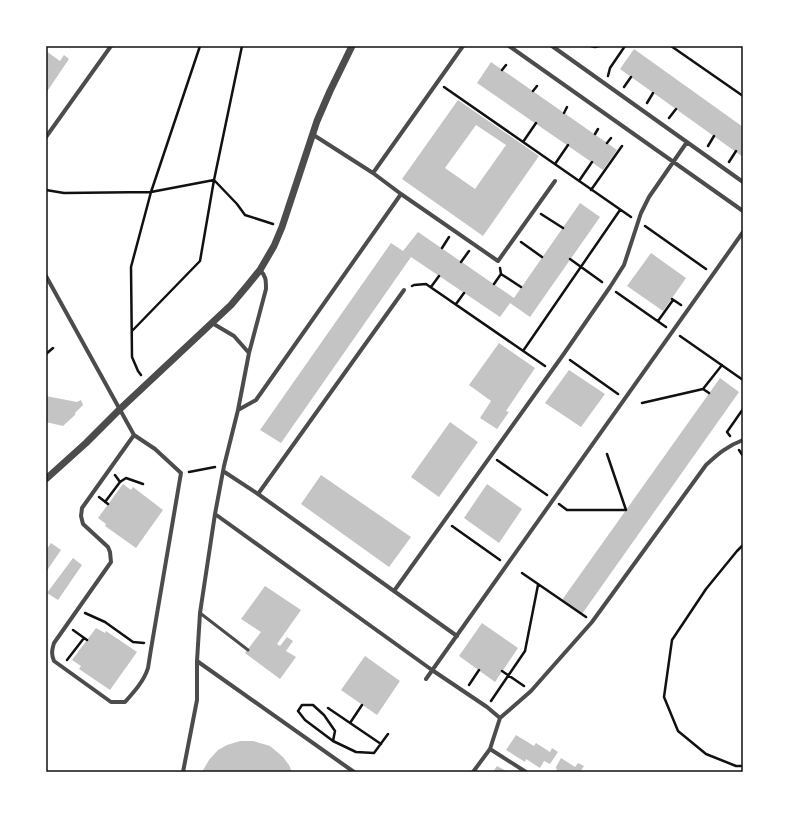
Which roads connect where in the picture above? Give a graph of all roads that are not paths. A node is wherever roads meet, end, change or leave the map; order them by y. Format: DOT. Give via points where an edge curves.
graph roads {
  1 [pos="111,46"];
  2 [pos="352,46"];
  3 [pos="462,46"];
  4 [pos="509,46"];
  5 [pos="552,46"];
  6 [pos="312,134"];
  7 [pos="46,137"];
  8 [pos="687,142"];
  9 [pos="674,162"];
  10 [pos="373,173"];
  11 [pos="555,180"];
  12 [pos="743,182"];
  13 [pos="401,194"];
  14 [pos="743,211"];
  15 [pos="743,232"];
  16 [pos="260,270"];
  17 [pos="46,276"];
  18 [pos="404,290"];
  19 [pos="212,323"];
  20 [pos="249,353"];
  21 [pos="120,409"];
  22 [pos="238,410"];
  23 [pos="134,435"];
  24 [pos="743,440"];
  25 [pos="223,471"];
  26 [pos="46,479"];
  27 [pos="258,494"];
  28 [pos="215,514"];
  29 [pos="394,591"];
  30 [pos="200,613"];
  31 [pos="456,636"];
  32 [pos="248,650"];
  33 [pos="197,661"];
  34 [pos="432,670"];
  35 [pos="426,679"];
  36 [pos="500,718"];
  37 [pos="490,749"];
  38 [pos="183,772"];
  39 [pos="354,772"];
  40 [pos="473,772"];
  41 [pos="526,772"];
  1 -- 7 [label="street"];
  2 -- 6 [label="street"];
  3 -- 10 [label="street"];
  4 -- 9 [label="street"];
  5 -- 8 [label="street"];
  6 -- 10 [label="street"];
  6 -- 16 [label="street" via="282,227"];
  8 -- 9 [label="street"];
  8 -- 12 [label="street"];
  9 -- 14 [label="street"];
  9 -- 29 [label="street" via="649,197 638,221 624,265 610,287"];
  10 -- 13 [label="street"];
  11 -- 13 [label="street" via="498,261"];
  13 -- 22 [label="street" via="256,400"];
  15 -- 31 [label="street"];
  16 -- 19 [label="street"];
  16 -- 20 [label="street" via="266,280 266,289"];
  17 -- 21 [label="street"];
  18 -- 27 [label="street"];
  19 -- 20 [label="street" via="234,336"];
  19 -- 21 [label="street"];
  20 -- 22 [label="street"];
  21 -- 23 [label="street"];
  21 -- 26 [label="street"];
  22 -- 25 [label="street"];
  23 -- 23 [label="street" via="82,508 84,524 108,547 111,562 52,649 54,661 111,702 125,702 141,682 147,669 181,473 155,448"];
  24 -- 36 [label="street" via="721,451 706,465 592,622 531,691"];
  25 -- 27 [label="street"];
  25 -- 28 [label="street"];
  27 -- 29 [label="street"];
  28 -- 30 [label="street"];
  28 -- 34 [label="street"];
  29 -- 31 [label="street"];
  30 -- 32 [label="lane"];
  30 -- 33 [label="street"];
  31 -- 34 [label="street"];
  33 -- 38 [label="street" via="197,700"];
  33 -- 39 [label="street"];
  34 -- 35 [label="street"];
  34 -- 36 [label="street"];
  36 -- 37 [label="street"];
  37 -- 40 [label="street"];
  37 -- 41 [label="street"];
}
